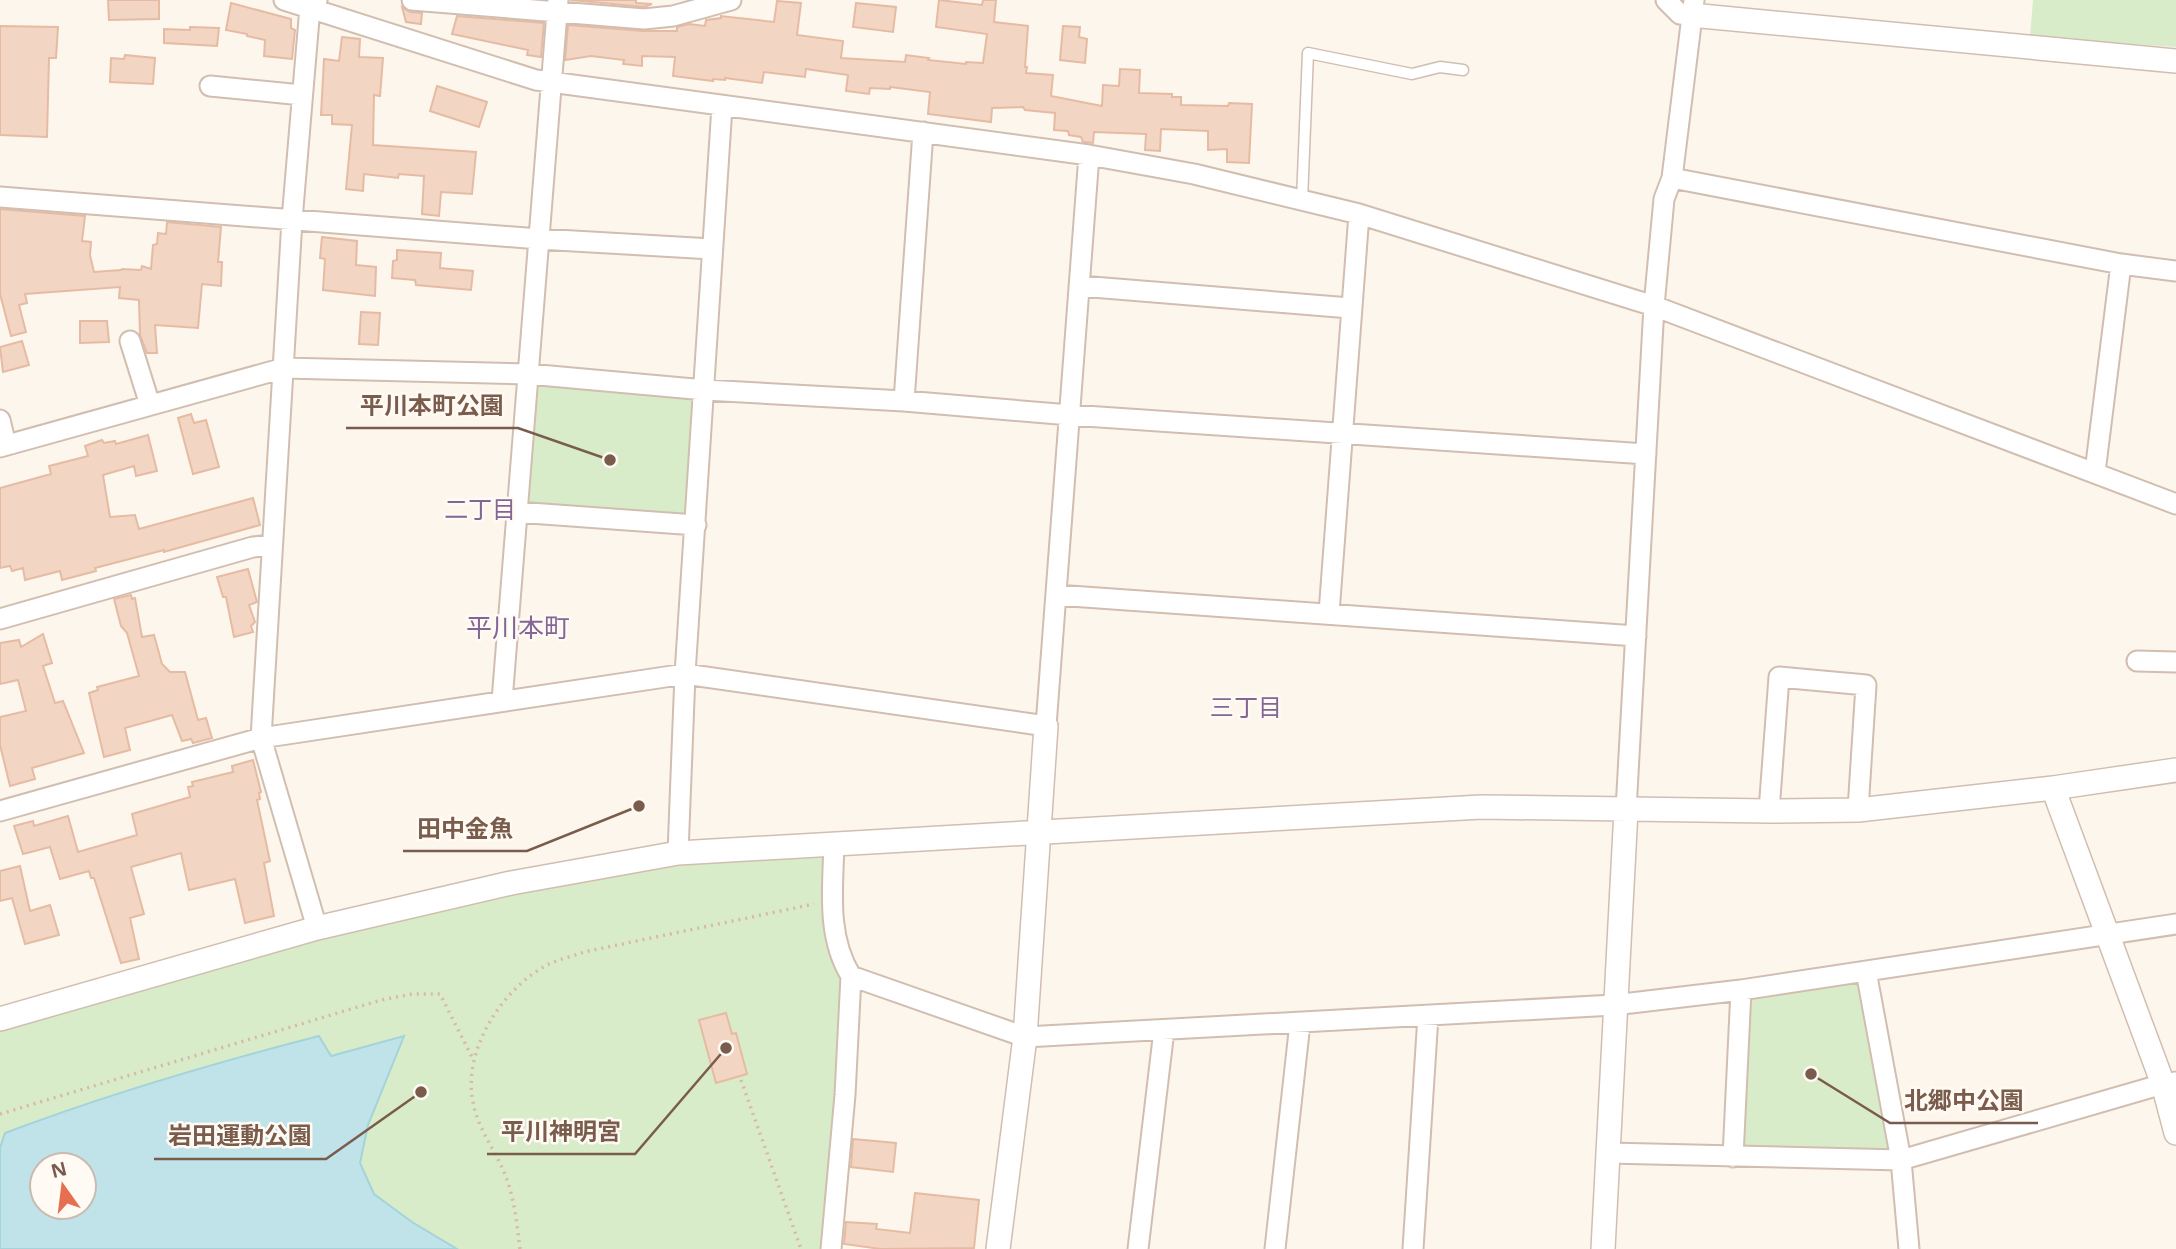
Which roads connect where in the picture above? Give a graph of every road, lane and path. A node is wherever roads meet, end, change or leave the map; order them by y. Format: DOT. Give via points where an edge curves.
graph roads {
  1 [pos="284,0"];
  2 [pos="412,0"];
  3 [pos="690,0"];
  4 [pos="731,0"];
  5 [pos="1666,0"];
  6 [pos="314,4"];
  7 [pos="557,6"];
  8 [pos="1693,7"];
  9 [pos="673,16"];
  10 [pos="2176,61"];
  11 [pos="1463,70"];
  12 [pos="551,83"];
  13 [pos="210,86"];
  14 [pos="302,95"];
  15 [pos="722,106"];
  16 [pos="923,132"];
  17 [pos="1089,155"];
  18 [pos="1672,178"];
  19 [pos="0,197"];
  20 [pos="1303,200"];
  21 [pos="1359,214"];
  22 [pos="292,220"];
  23 [pos="538,239"];
  24 [pos="712,249"];
  25 [pos="2121,264"];
  26 [pos="2176,271"];
  27 [pos="1080,286"];
  28 [pos="1654,306"];
  29 [pos="1350,308"];
  30 [pos="130,341"];
  31 [pos="284,368"];
  32 [pos="528,374"];
  33 [pos="705,390"];
  34 [pos="904,401"];
  35 [pos="150,405"];
  36 [pos="1070,415"];
  37 [pos="0,420"];
  38 [pos="1341,433"];
  39 [pos="3,446"];
  40 [pos="1646,454"];
  41 [pos="2095,472"];
  42 [pos="2176,504"];
  43 [pos="516,512"];
  44 [pos="696,525"];
  45 [pos="272,545"];
  46 [pos="1056,595"];
  47 [pos="1329,613"];
  48 [pos="0,619"];
  49 [pos="1636,636"];
  50 [pos="2137,661"];
  51 [pos="2176,662"];
  52 [pos="685,674"];
  53 [pos="502,701"];
  54 [pos="1046,726"];
  55 [pos="261,738"];
  56 [pos="2176,770"];
  57 [pos="2053,788"];
  58 [pos="1626,810"];
  59 [pos="1857,810"];
  60 [pos="0,811"];
  61 [pos="1769,811"];
  62 [pos="1040,831"];
  63 [pos="834,843"];
  64 [pos="678,853"];
  65 [pos="833,900"];
  66 [pos="2176,924"];
  67 [pos="317,928"];
  68 [pos="2106,934"];
  69 [pos="1866,971"];
  70 [pos="851,976"];
  71 [pos="1741,990"];
  72 [pos="1614,1005"];
  73 [pos="1428,1016"];
  74 [pos="0,1019"];
  75 [pos="1300,1023"];
  76 [pos="1164,1030"];
  77 [pos="1025,1037"];
  78 [pos="474,1059"];
  79 [pos="741,1080"];
  80 [pos="2169,1083"];
  81 [pos="0,1114"];
  82 [pos="2176,1133"];
  83 [pos="1608,1153"];
  84 [pos="1733,1157"];
  85 [pos="1901,1160"];
  86 [pos="520,1249"];
  87 [pos="801,1249"];
  88 [pos="831,1249"];
  89 [pos="998,1249"];
  90 [pos="1138,1249"];
  91 [pos="1275,1249"];
  92 [pos="1413,1249"];
  93 [pos="1603,1249"];
  94 [pos="1909,1249"];
  1 -- 6 [label="street"];
  2 -- 7 [label="street"];
  3 -- 9 [label="street"];
  4 -- 9 [label="street"];
  5 -- 8 [label="street" via="1680,15"];
  6 -- 12 [label="street"];
  6 -- 14 [label="street"];
  7 -- 9 [label="street" via="644,19"];
  7 -- 12 [label="street"];
  8 -- 10 [label="street"];
  8 -- 18 [label="street"];
  11 -- 20 [label="lane" via="1440,67 1412,74 1308,53"];
  12 -- 15 [label="street"];
  12 -- 23 [label="street"];
  13 -- 14 [label="street"];
  14 -- 22 [label="street"];
  15 -- 16 [label="street"];
  15 -- 24 [label="street"];
  16 -- 17 [label="street"];
  16 -- 34 [label="street"];
  17 -- 20 [label="street" via="1194,173"];
  17 -- 27 [label="street"];
  18 -- 25 [label="street"];
  18 -- 28 [label="street" via="1664,199"];
  19 -- 22 [label="street"];
  20 -- 21 [label="street"];
  21 -- 28 [label="street"];
  21 -- 29 [label="street"];
  22 -- 23 [label="street"];
  22 -- 31 [label="street"];
  23 -- 24 [label="street"];
  23 -- 32 [label="street"];
  24 -- 33 [label="street"];
  25 -- 26 [label="street"];
  25 -- 41 [label="street"];
  27 -- 29 [label="street"];
  27 -- 36 [label="street"];
  28 -- 40 [label="street"];
  28 -- 41 [label="street"];
  29 -- 38 [label="street"];
  30 -- 35 [label="street"];
  31 -- 32 [label="street"];
  31 -- 35 [label="street"];
  31 -- 45 [label="street"];
  32 -- 33 [label="street"];
  32 -- 43 [label="street"];
  33 -- 34 [label="street"];
  33 -- 44 [label="street"];
  34 -- 36 [label="street"];
  35 -- 39 [label="street"];
  36 -- 38 [label="street"];
  36 -- 46 [label="street"];
  37 -- 39 [label="street"];
  38 -- 40 [label="street"];
  38 -- 47 [label="street"];
  40 -- 49 [label="street"];
  41 -- 42 [label="street"];
  43 -- 44 [label="street"];
  43 -- 53 [label="street"];
  44 -- 52 [label="street"];
  45 -- 48 [label="street"];
  45 -- 55 [label="street"];
  46 -- 47 [label="street"];
  46 -- 54 [label="street"];
  47 -- 49 [label="street"];
  49 -- 58 [label="street"];
  50 -- 51 [label="street"];
  52 -- 53 [label="street"];
  52 -- 54 [label="street"];
  52 -- 64 [label="street"];
  53 -- 55 [label="street"];
  54 -- 62 [label="street"];
  55 -- 60 [label="street"];
  55 -- 67 [label="street"];
  56 -- 57 [label="street"];
  57 -- 59 [label="street"];
  57 -- 68 [label="street"];
  58 -- 61 [label="street"];
  58 -- 62 [label="street" via="1482,807"];
  58 -- 72 [label="street"];
  59 -- 61 [label="street"];
  59 -- 61 [label="street" via="1866,685 1779,677"];
  62 -- 63 [label="street"];
  62 -- 77 [label="street"];
  63 -- 64 [label="street"];
  63 -- 65 [label="street"];
  64 -- 67 [label="street" via="511,883"];
  65 -- 70 [label="street" via="832,918 843,963"];
  65 -- 78 [label="path" via="584,952 548,965 500,1006"];
  66 -- 68 [label="street"];
  67 -- 74 [label="street"];
  68 -- 69 [label="street"];
  68 -- 80 [label="street"];
  69 -- 71 [label="street"];
  69 -- 85 [label="street"];
  70 -- 77 [label="street"];
  70 -- 88 [label="street"];
  71 -- 72 [label="street"];
  71 -- 84 [label="street"];
  72 -- 73 [label="street"];
  72 -- 83 [label="street"];
  73 -- 75 [label="street"];
  73 -- 92 [label="street"];
  75 -- 76 [label="street"];
  75 -- 91 [label="street"];
  76 -- 77 [label="street"];
  76 -- 90 [label="street"];
  77 -- 89 [label="street"];
  78 -- 81 [label="path" via="440,994 411,994"];
  78 -- 86 [label="path" via="472,1101 507,1179"];
  79 -- 87 [label="path"];
  80 -- 82 [label="street"];
  80 -- 85 [label="street"];
  83 -- 84 [label="street"];
  83 -- 93 [label="street"];
  84 -- 85 [label="street"];
  85 -- 94 [label="street"];
}
